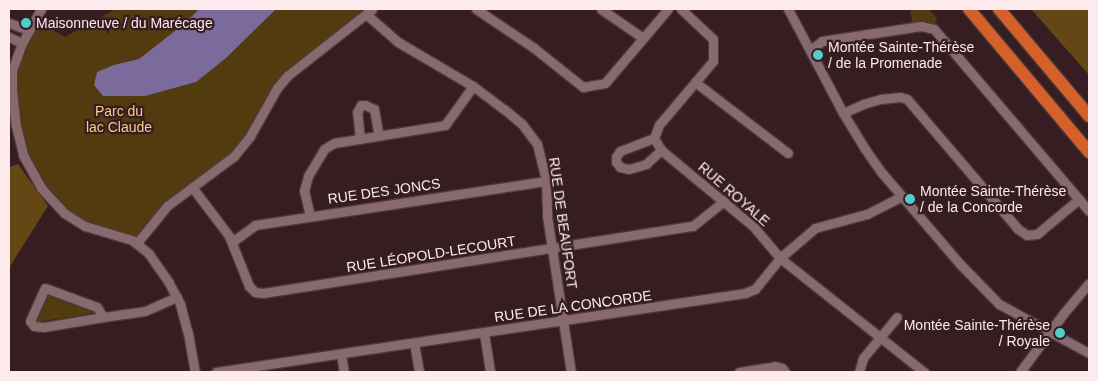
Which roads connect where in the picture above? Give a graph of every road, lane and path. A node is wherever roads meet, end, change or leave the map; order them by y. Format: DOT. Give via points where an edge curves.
graph roads {
  1 [pos="41,9"];
  2 [pos="476,9"];
  3 [pos="601,9"];
  4 [pos="668,9"];
  5 [pos="682,9"];
  6 [pos="788,9"];
  7 [pos="968,9"];
  8 [pos="999,9"];
  9 [pos="369,11"];
  10 [pos="9,23"];
  11 [pos="28,30"];
  12 [pos="9,37"];
  13 [pos="643,38"];
  14 [pos="22,43"];
  15 [pos="810,50"];
  16 [pos="695,82"];
  17 [pos="473,86"];
  18 [pos="843,113"];
  19 [pos="1089,116"];
  20 [pos="380,136"];
  21 [pos="654,138"];
  22 [pos="360,139"];
  23 [pos="661,150"];
  24 [pos="1089,152"];
  25 [pos="788,153"];
  26 [pos="546,181"];
  27 [pos="192,187"];
  28 [pos="902,196"];
  29 [pos="1079,199"];
  30 [pos="724,202"];
  31 [pos="1089,211"];
  32 [pos="310,216"];
  33 [pos="232,242"];
  34 [pos="137,243"];
  35 [pos="552,250"];
  36 [pos="780,258"];
  37 [pos="1089,283"];
  38 [pos="177,297"];
  39 [pos="102,317"];
  40 [pos="897,317"];
  41 [pos="563,321"];
  42 [pos="1048,332"];
  43 [pos="484,333"];
  44 [pos="880,337"];
  45 [pos="414,343"];
  46 [pos="1089,353"];
  47 [pos="341,354"];
  48 [pos="268,368"];
  49 [pos="195,372"];
  50 [pos="216,372"];
  51 [pos="344,372"];
  52 [pos="419,372"];
  53 [pos="490,372"];
  54 [pos="571,372"];
  55 [pos="739,372"];
  56 [pos="785,372"];
  57 [pos="859,372"];
  58 [pos="924,372"];
  59 [pos="1020,372"];
  1 -- 11 [label="street"];
  2 -- 13 [label="street" via="534,48 583,87 605,83"];
  3 -- 13 [label="street"];
  4 -- 13 [label="street"];
  5 -- 16 [label="street" via="713,39 713,61"];
  6 -- 15 [label="street"];
  7 -- 24 [label="highway"];
  8 -- 19 [label="highway"];
  9 -- 17 [label="street, RUE DE BEAUFORT" via="410,50"];
  9 -- 27 [label="street" via="287,76 276,88 250,136 234,156"];
  10 -- 11 [label="street"];
  11 -- 14 [label="street"];
  12 -- 14 [label="street"];
  14 -- 34 [label="street" via="12,71 12,90 20,145 33,176 53,203 74,221"];
  15 -- 18 [label="street"];
  15 -- 29 [label="street" via="822,41 921,26 934,29"];
  16 -- 21 [label="street" via="659,125"];
  16 -- 25 [label="street"];
  17 -- 20 [label="street" via="445,124"];
  17 -- 26 [label="street, RUE DE BEAUFORT" via="504,108 529,132 542,160"];
  18 -- 28 [label="street" via="880,170"];
  18 -- 29 [label="street" via="880,99 907,99 1018,229 1027,235 1037,234"];
  20 -- 22 [label="street"];
  20 -- 22 [label="street" via="374,109 365,105 356,112"];
  21 -- 23 [label="street, RUE ROYALE"];
  21 -- 23 [label="street" via="620,151 616,162 620,168 629,169 646,164"];
  22 -- 32 [label="street" via="334,143 324,149 308,176 304,191"];
  23 -- 30 [label="street, RUE ROYALE"];
  26 -- 32 [label="street, RUE DES JONCS"];
  26 -- 35 [label="street, RUE DE BEAUFORT"];
  27 -- 33 [label="street, RUE LÉOPOLD-LECOURT"];
  27 -- 34 [label="street" via="154,219"];
  28 -- 36 [label="street, RUE DE LA CONCORDE" via="867,214 815,228"];
  28 -- 42 [label="street" via="984,291"];
  29 -- 31 [label="street"];
  30 -- 35 [label="street, RUE LÉOPOLD-LECOURT" via="694,226"];
  30 -- 36 [label="street, RUE ROYALE" via="754,226"];
  32 -- 33 [label="street, RUE DES JONCS" via="256,226"];
  33 -- 35 [label="street, RUE LÉOPOLD-LECOURT" via="249,286 255,292 263,293"];
  34 -- 38 [label="street" via="154,261"];
  35 -- 41 [label="street, RUE DE BEAUFORT"];
  36 -- 41 [label="street, RUE DE LA CONCORDE" via="755,289 745,293"];
  36 -- 44 [label="street, RUE ROYALE"];
  37 -- 42 [label="street"];
  38 -- 39 [label="street" via="145,310"];
  38 -- 49 [label="street" via="186,322"];
  39 -- 39 [label="street" via="97,307 47,288 43,290 30,320 34,326 41,327"];
  40 -- 44 [label="street"];
  41 -- 43 [label="street, RUE DE LA CONCORDE"];
  41 -- 54 [label="street, RUE DE BEAUFORT"];
  42 -- 46 [label="street"];
  42 -- 59 [label="street"];
  43 -- 45 [label="street, RUE DE LA CONCORDE"];
  43 -- 53 [label="street"];
  44 -- 57 [label="street" via="862,358"];
  44 -- 58 [label="street, RUE ROYALE"];
  45 -- 47 [label="street, RUE DE LA CONCORDE"];
  45 -- 52 [label="street"];
  47 -- 48 [label="street, RUE DE LA CONCORDE"];
  47 -- 51 [label="street"];
  48 -- 50 [label="street, RUE DE LA CONCORDE"];
  55 -- 56 [label="street" via="775,366"];
}
